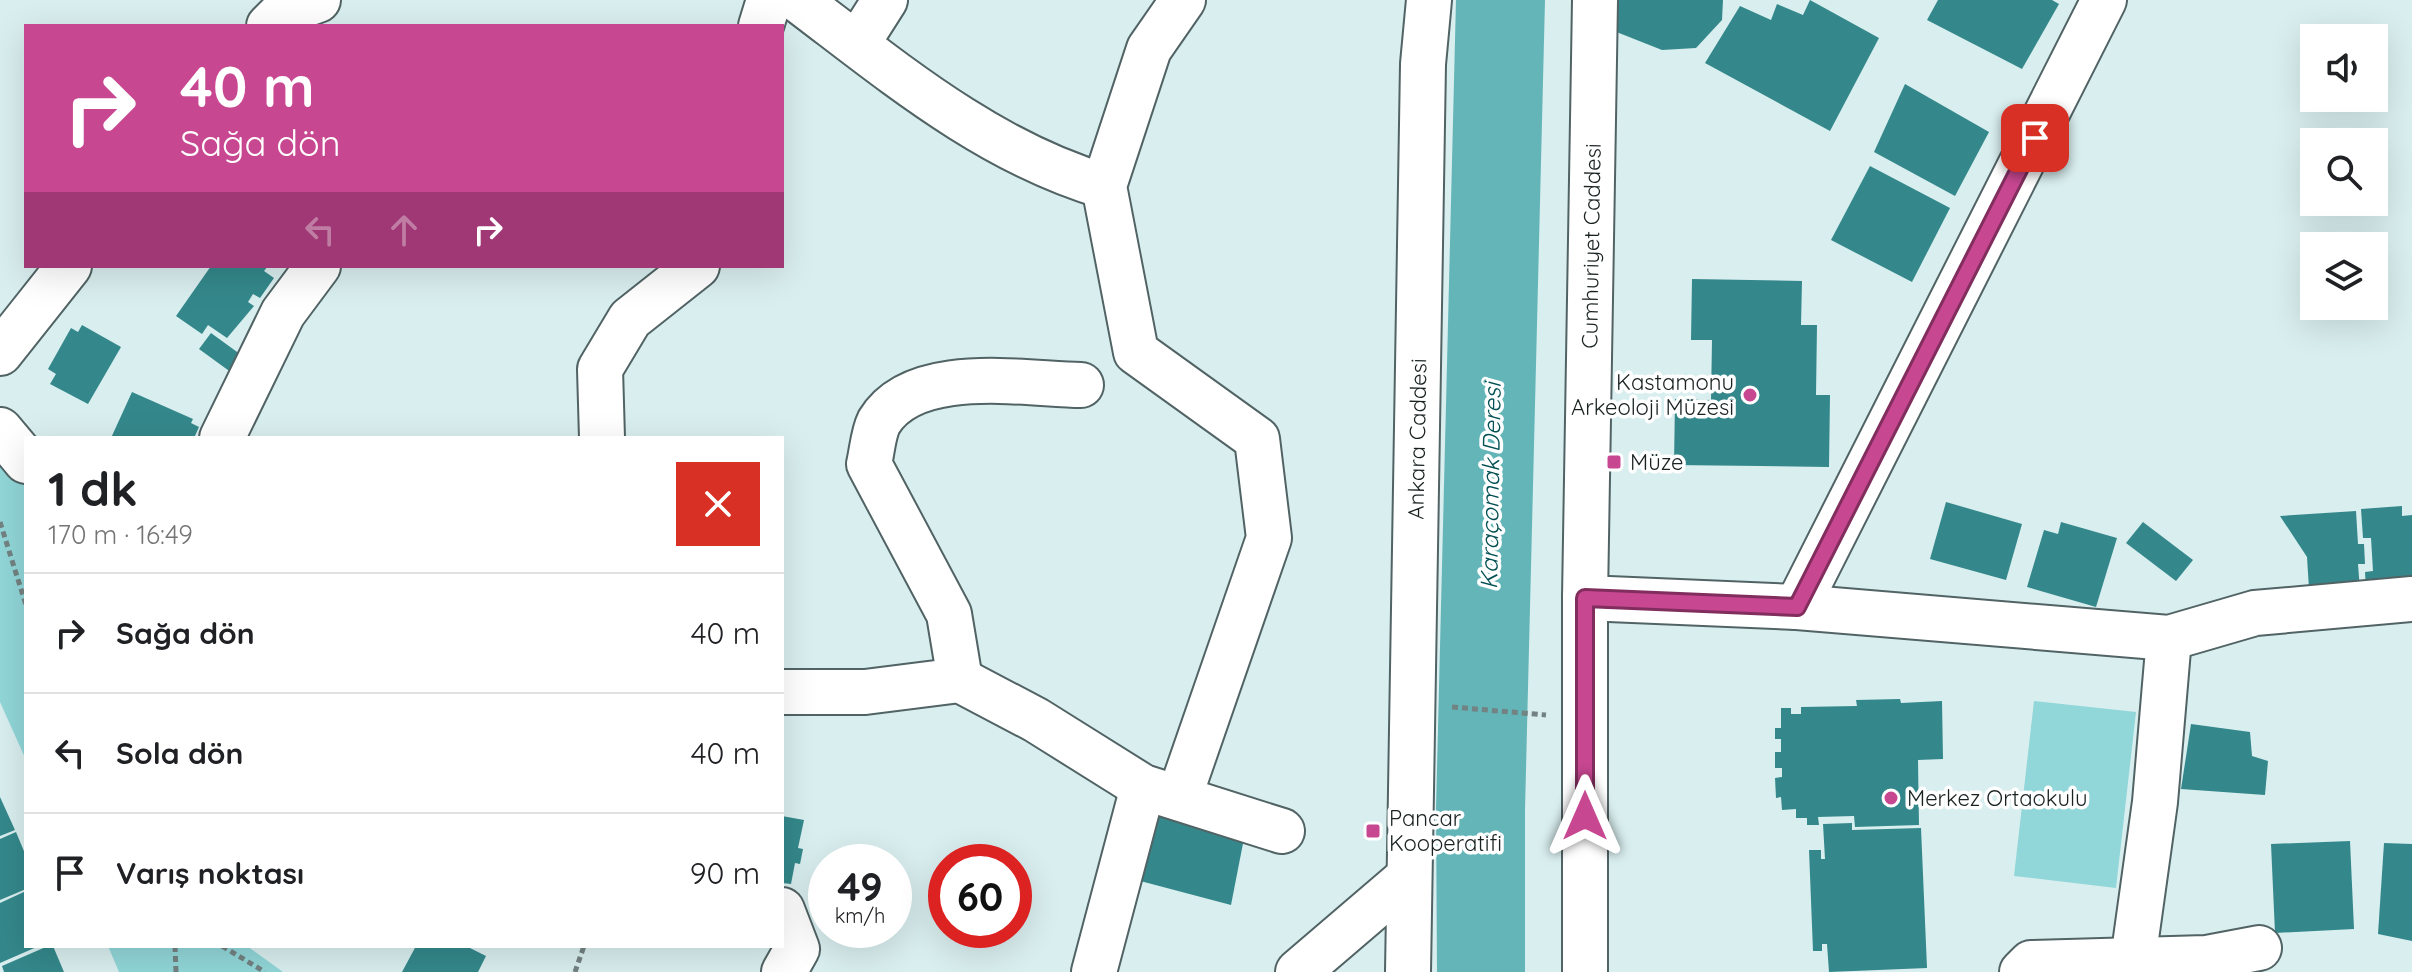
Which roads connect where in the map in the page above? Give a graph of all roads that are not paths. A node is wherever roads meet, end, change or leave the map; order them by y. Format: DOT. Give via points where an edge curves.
graph roads {
  1 [pos="318,0"];
  2 [pos="769,0"];
  3 [pos="798,0"];
  4 [pos="885,0"];
  5 [pos="1183,0"];
  6 [pos="1429,0"];
  7 [pos="1595,0"];
  8 [pos="2104,0"];
  9 [pos="271,24"];
  10 [pos="762,24"];
  11 [pos="857,44"];
  12 [pos="1104,186"];
  13 [pos="67,268"];
  14 [pos="317,268"];
  15 [pos="694,268"];
  16 [pos="0,353"];
  17 [pos="1081,385"];
  18 [pos="0,430"];
  19 [pos="223,436"];
  20 [pos="602,436"];
  21 [pos="24,459"];
  22 [pos="1585,598"];
  23 [pos="2412,599"];
  24 [pos="1797,607"];
  25 [pos="2169,638"];
  26 [pos="960,680"];
  27 [pos="784,692"];
  28 [pos="1161,792"];
  29 [pos="1282,831"];
  30 [pos="1409,877"];
  31 [pos="784,915"];
  32 [pos="2259,948"];
  33 [pos="2133,960"];
  34 [pos="784,972"];
  35 [pos="1094,972"];
  36 [pos="1298,972"];
  37 [pos="1408,972"];
  38 [pos="1585,972"];
  39 [pos="2022,972"];
  1 -- 9 [label="street" via="282,13"];
  2 -- 10 [label="street"];
  3 -- 11 [label="street"];
  4 -- 11 [label="street"];
  5 -- 12 [label="street" via="1149,49"];
  6 -- 30 [label="street, Ankara Caddesi" via="1423,64"];
  7 -- 22 [label="street, Cumhuriyet Caddesi"];
  8 -- 24 [label="street"];
  11 -- 12 [label="street" via="943,109 1071,177"];
  12 -- 28 [label="street" via="1136,352 1257,439 1269,538"];
  13 -- 16 [label="street"];
  14 -- 19 [label="street" via="283,313"];
  15 -- 20 [label="street" via="630,319 600,369"];
  17 -- 26 [label="street" via="941,382 896,402 878,424 869,464 949,614"];
  18 -- 21 [label="street"];
  22 -- 24 [label="street"];
  22 -- 38 [label="street, Cumhuriyet Caddesi"];
  23 -- 25 [label="street" via="2255,613"];
  24 -- 25 [label="street"];
  25 -- 33 [label="street" via="2155,802"];
  26 -- 27 [label="street" via="865,692"];
  26 -- 28 [label="street"];
  28 -- 29 [label="street"];
  28 -- 35 [label="street"];
  30 -- 36 [label="street"];
  30 -- 37 [label="street, Ankara Caddesi"];
  31 -- 34 [label="street" via="797,949"];
  32 -- 33 [label="street" via="2206,958"];
  33 -- 39 [label="street" via="2031,963"];
}
